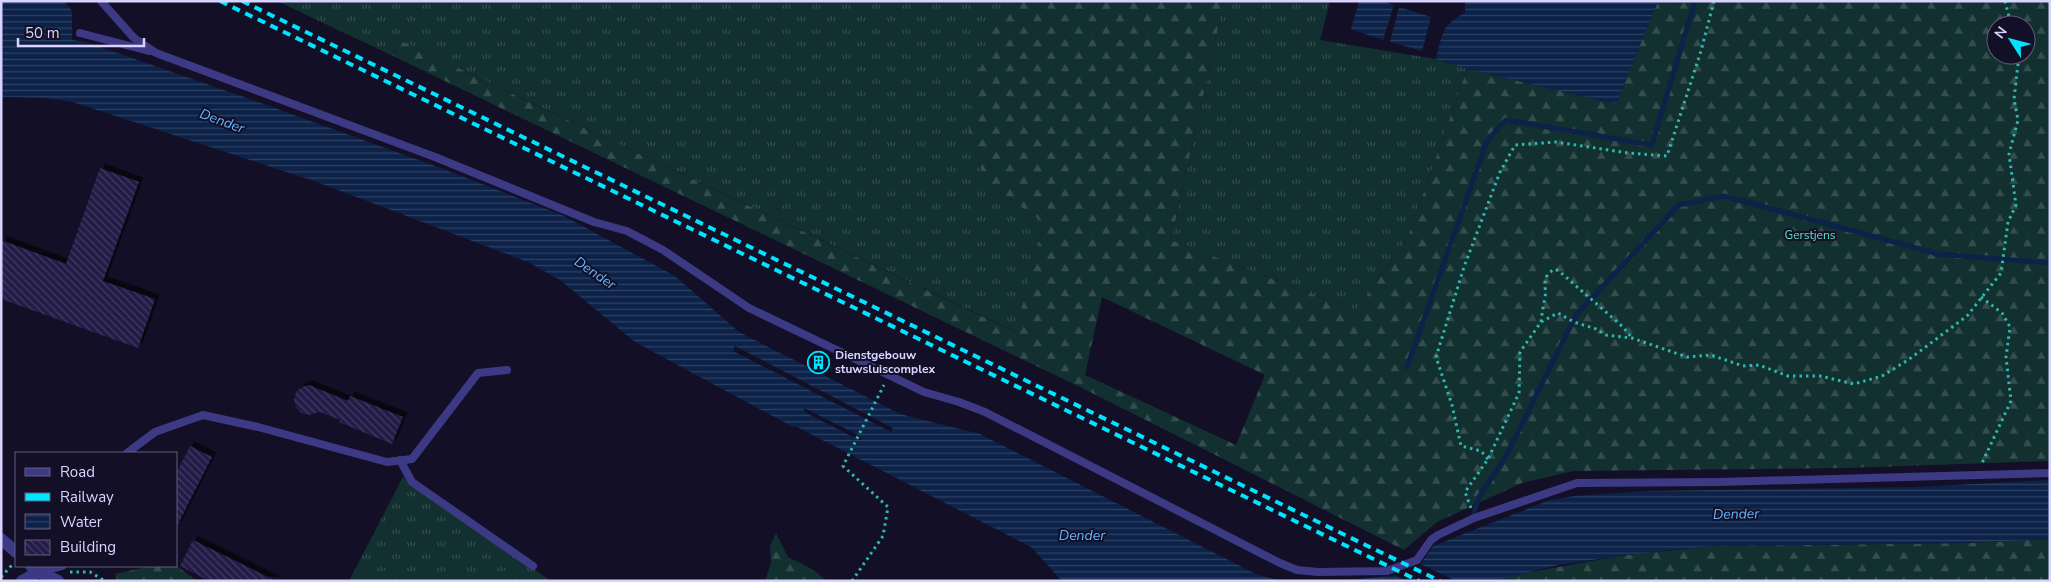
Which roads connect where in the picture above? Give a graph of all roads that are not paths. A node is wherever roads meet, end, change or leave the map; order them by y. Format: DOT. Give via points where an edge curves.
graph roads {
  1 [pos="100,1"];
  2 [pos="80,33"];
  3 [pos="156,53"];
  4 [pos="507,370"];
  5 [pos="128,452"];
  6 [pos="400,460"];
  7 [pos="2050,473"];
  8 [pos="1,538"];
  9 [pos="15,551"];
  10 [pos="534,566"];
  11 [pos="53,567"];
  12 [pos="35,569"];
  13 [pos="22,581"];
  14 [pos="58,581"];
  1 -- 3 [label="lane" via="134,38"];
  2 -- 3 [label="lane"];
  3 -- 7 [label="lane" via="435,156 594,222 627,231 663,250 750,308 924,392 985,412 1297,570 1387,571 1417,560 1438,535 1474,518 1577,483"];
  4 -- 6 [label="lane" via="478,373 412,458"];
  5 -- 6 [label="lane" via="155,432 204,415 387,462"];
  6 -- 10 [label="lane" via="412,482"];
  8 -- 9 [label="street"];
  11 -- 12 [label="lane"];
  12 -- 13 [label="street"];
  12 -- 14 [label="street"];
}
